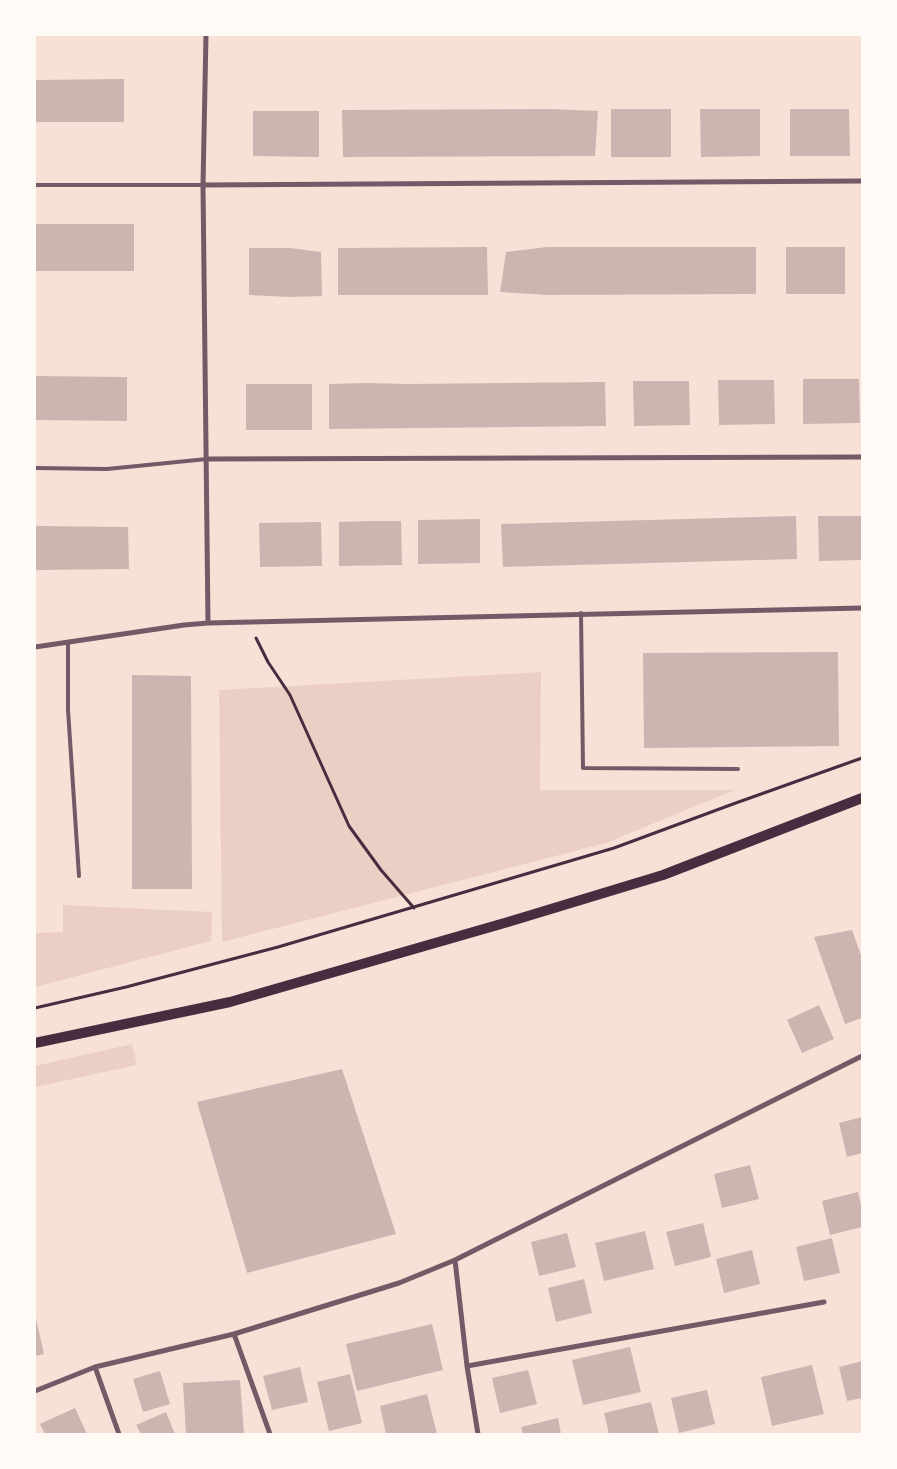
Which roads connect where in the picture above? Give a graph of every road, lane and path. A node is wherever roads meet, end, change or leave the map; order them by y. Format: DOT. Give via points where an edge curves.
graph roads {
  1 [pos="206,35"];
  2 [pos="862,181"];
  3 [pos="35,185"];
  4 [pos="203,185"];
  5 [pos="862,457"];
  6 [pos="207,459"];
  7 [pos="35,468"];
  8 [pos="862,608"];
  9 [pos="581,613"];
  10 [pos="252,621"];
  11 [pos="208,622"];
  12 [pos="68,642"];
  13 [pos="35,647"];
  14 [pos="862,758"];
  15 [pos="738,769"];
  16 [pos="862,798"];
  17 [pos="79,876"];
  18 [pos="414,908"];
  19 [pos="35,1008"];
  20 [pos="35,1043"];
  21 [pos="862,1056"];
  22 [pos="455,1260"];
  23 [pos="824,1302"];
  24 [pos="234,1334"];
  25 [pos="467,1366"];
  26 [pos="95,1367"];
  27 [pos="35,1391"];
  28 [pos="119,1434"];
  29 [pos="270,1434"];
  30 [pos="478,1434"];
  1 -- 4 [label="street"];
  2 -- 4 [label="street"];
  3 -- 4 [label="lane"];
  4 -- 6 [label="street"];
  5 -- 6 [label="street"];
  6 -- 7 [label="lane" via="107,469"];
  6 -- 11 [label="street"];
  8 -- 9 [label="street"];
  9 -- 10 [label="street"];
  9 -- 15 [label="lane" via="582,768"];
  10 -- 11 [label="street"];
  10 -- 18 [label="path" via="256,641 290,695 350,826 381,870"];
  11 -- 12 [label="street"];
  12 -- 13 [label="street"];
  12 -- 17 [label="lane" via="68,710"];
  14 -- 18 [label="path" via="614,848"];
  16 -- 20 [label="main road" via="663,875 508,922 230,1002"];
  18 -- 19 [label="path" via="278,947"];
  21 -- 22 [label="street"];
  22 -- 24 [label="street" via="399,1283"];
  22 -- 25 [label="street"];
  23 -- 25 [label="street"];
  24 -- 26 [label="street"];
  24 -- 29 [label="street"];
  25 -- 30 [label="street"];
  26 -- 27 [label="street"];
  26 -- 28 [label="street"];
}
